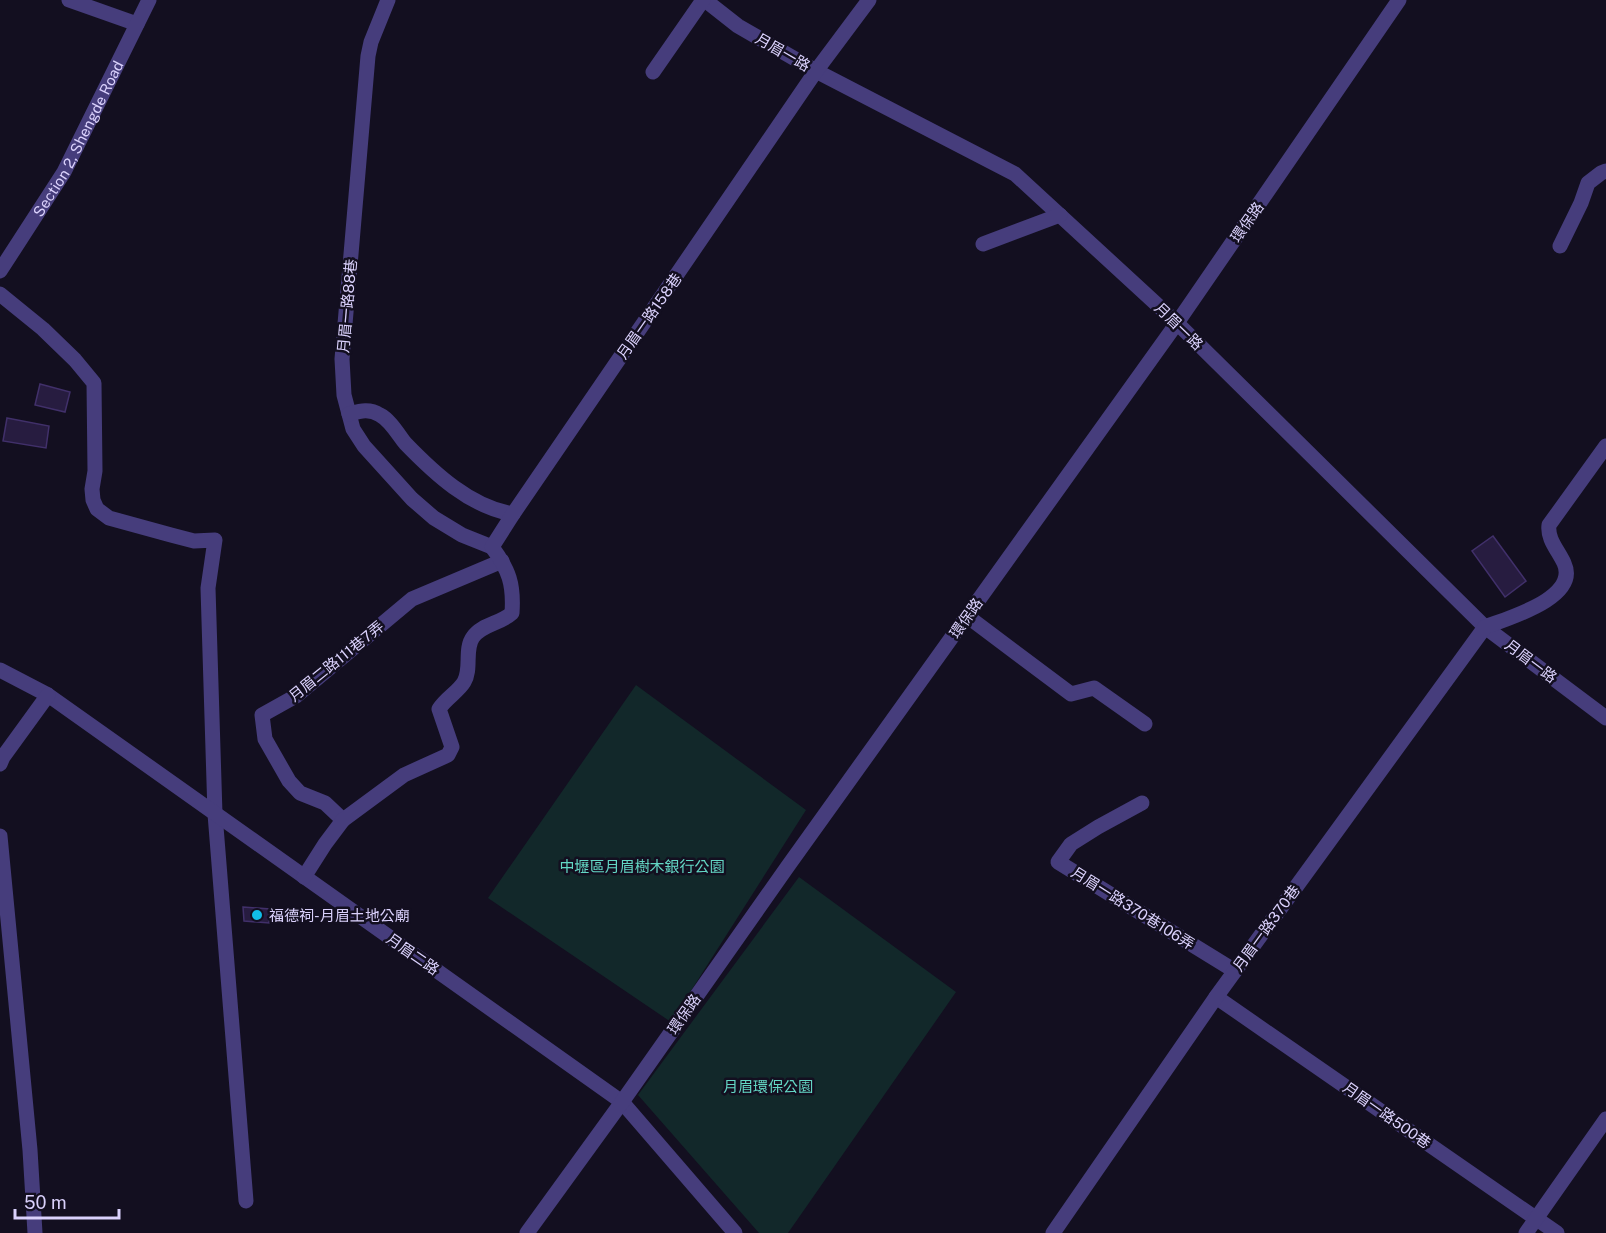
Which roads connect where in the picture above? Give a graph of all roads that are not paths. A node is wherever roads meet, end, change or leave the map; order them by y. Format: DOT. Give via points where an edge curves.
graph roads {
  1 [pos="69,0"];
  2 [pos="149,0"];
  3 [pos="388,0"];
  4 [pos="704,0"];
  5 [pos="869,0"];
  6 [pos="1395,2"];
  7 [pos="137,24"];
  8 [pos="816,71"];
  9 [pos="652,72"];
  10 [pos="1606,171"];
  11 [pos="1060,214"];
  12 [pos="983,244"];
  13 [pos="1560,246"];
  14 [pos="0,271"];
  15 [pos="0,294"];
  16 [pos="1177,323"];
  17 [pos="349,414"];
  18 [pos="1606,446"];
  19 [pos="513,514"];
  20 [pos="492,546"];
  21 [pos="502,561"];
  22 [pos="967,616"];
  23 [pos="1485,627"];
  24 [pos="0,670"];
  25 [pos="48,695"];
  26 [pos="1606,718"];
  27 [pos="1145,724"];
  28 [pos="0,764"];
  29 [pos="1142,803"];
  30 [pos="215,814"];
  31 [pos="343,820"];
  32 [pos="0,836"];
  33 [pos="304,877"];
  34 [pos="1235,971"];
  35 [pos="1216,996"];
  36 [pos="622,1102"];
  37 [pos="1606,1119"];
  38 [pos="246,1202"];
  39 [pos="1536,1218"];
  40 [pos="35,1233"];
  41 [pos="527,1233"];
  42 [pos="735,1233"];
  43 [pos="1053,1233"];
  44 [pos="1526,1233"];
  45 [pos="1557,1233"];
  1 -- 7 [label="street"];
  2 -- 7 [label="street, Section 2, Shengde Road"];
  3 -- 17 [label="street, 月眉一路88巷" via="369,56 342,359"];
  4 -- 8 [label="street, 月眉一路" via="738,27"];
  4 -- 9 [label="street"];
  5 -- 8 [label="street, 月眉一路158巷"];
  6 -- 16 [label="street, 環保路"];
  7 -- 14 [label="street, Section 2, Shengde Road" via="64,172"];
  8 -- 11 [label="street, 月眉一路" via="1015,174"];
  8 -- 19 [label="street, 月眉一路158巷"];
  10 -- 13 [label="street" via="1588,183"];
  11 -- 12 [label="street"];
  11 -- 16 [label="street, 月眉一路"];
  15 -- 30 [label="street" via="43,329 94,383 92,489 97,509 109,518 171,535 194,541 215,540 208,588"];
  16 -- 22 [label="street, 環保路"];
  16 -- 23 [label="street, 月眉一路"];
  17 -- 19 [label="street" via="366,410 381,415 439,476 473,500"];
  17 -- 20 [label="street, 月眉一路88巷" via="364,446 412,499 462,536"];
  18 -- 23 [label="street" via="1549,525 1548,533 1566,566 1566,578 1557,592 1533,609"];
  19 -- 20 [label="street, 月眉一路158巷"];
  20 -- 21 [label="street"];
  21 -- 31 [label="street" via="512,585 512,613 483,627 470,641 465,682 444,700 439,710 452,747 448,754 404,775"];
  21 -- 31 [label="street, 月眉二路111巷7弄" via="412,599 296,696 262,715 266,739 289,781 300,793 325,803"];
  22 -- 27 [label="street" via="1071,694 1094,688"];
  22 -- 36 [label="street, 環保路"];
  23 -- 26 [label="street, 月眉一路"];
  23 -- 34 [label="street, 月眉一路370巷"];
  24 -- 25 [label="street, 月眉二路"];
  25 -- 28 [label="street"];
  25 -- 30 [label="street, 月眉二路"];
  29 -- 34 [label="street, 月眉一路370巷106弄" via="1071,844 1058,862"];
  30 -- 33 [label="street, 月眉二路"];
  30 -- 38 [label="street"];
  31 -- 33 [label="street"];
  32 -- 40 [label="street"];
  33 -- 36 [label="street, 月眉二路"];
  34 -- 35 [label="street, 月眉一路370巷"];
  35 -- 39 [label="street, 月眉一路500巷"];
  35 -- 43 [label="street, 月眉一路370巷"];
  36 -- 41 [label="street, 環保路"];
  36 -- 42 [label="street, 月眉二路"];
  37 -- 39 [label="street"];
  39 -- 44 [label="street"];
  39 -- 45 [label="street, 月眉一路500巷"];
}
